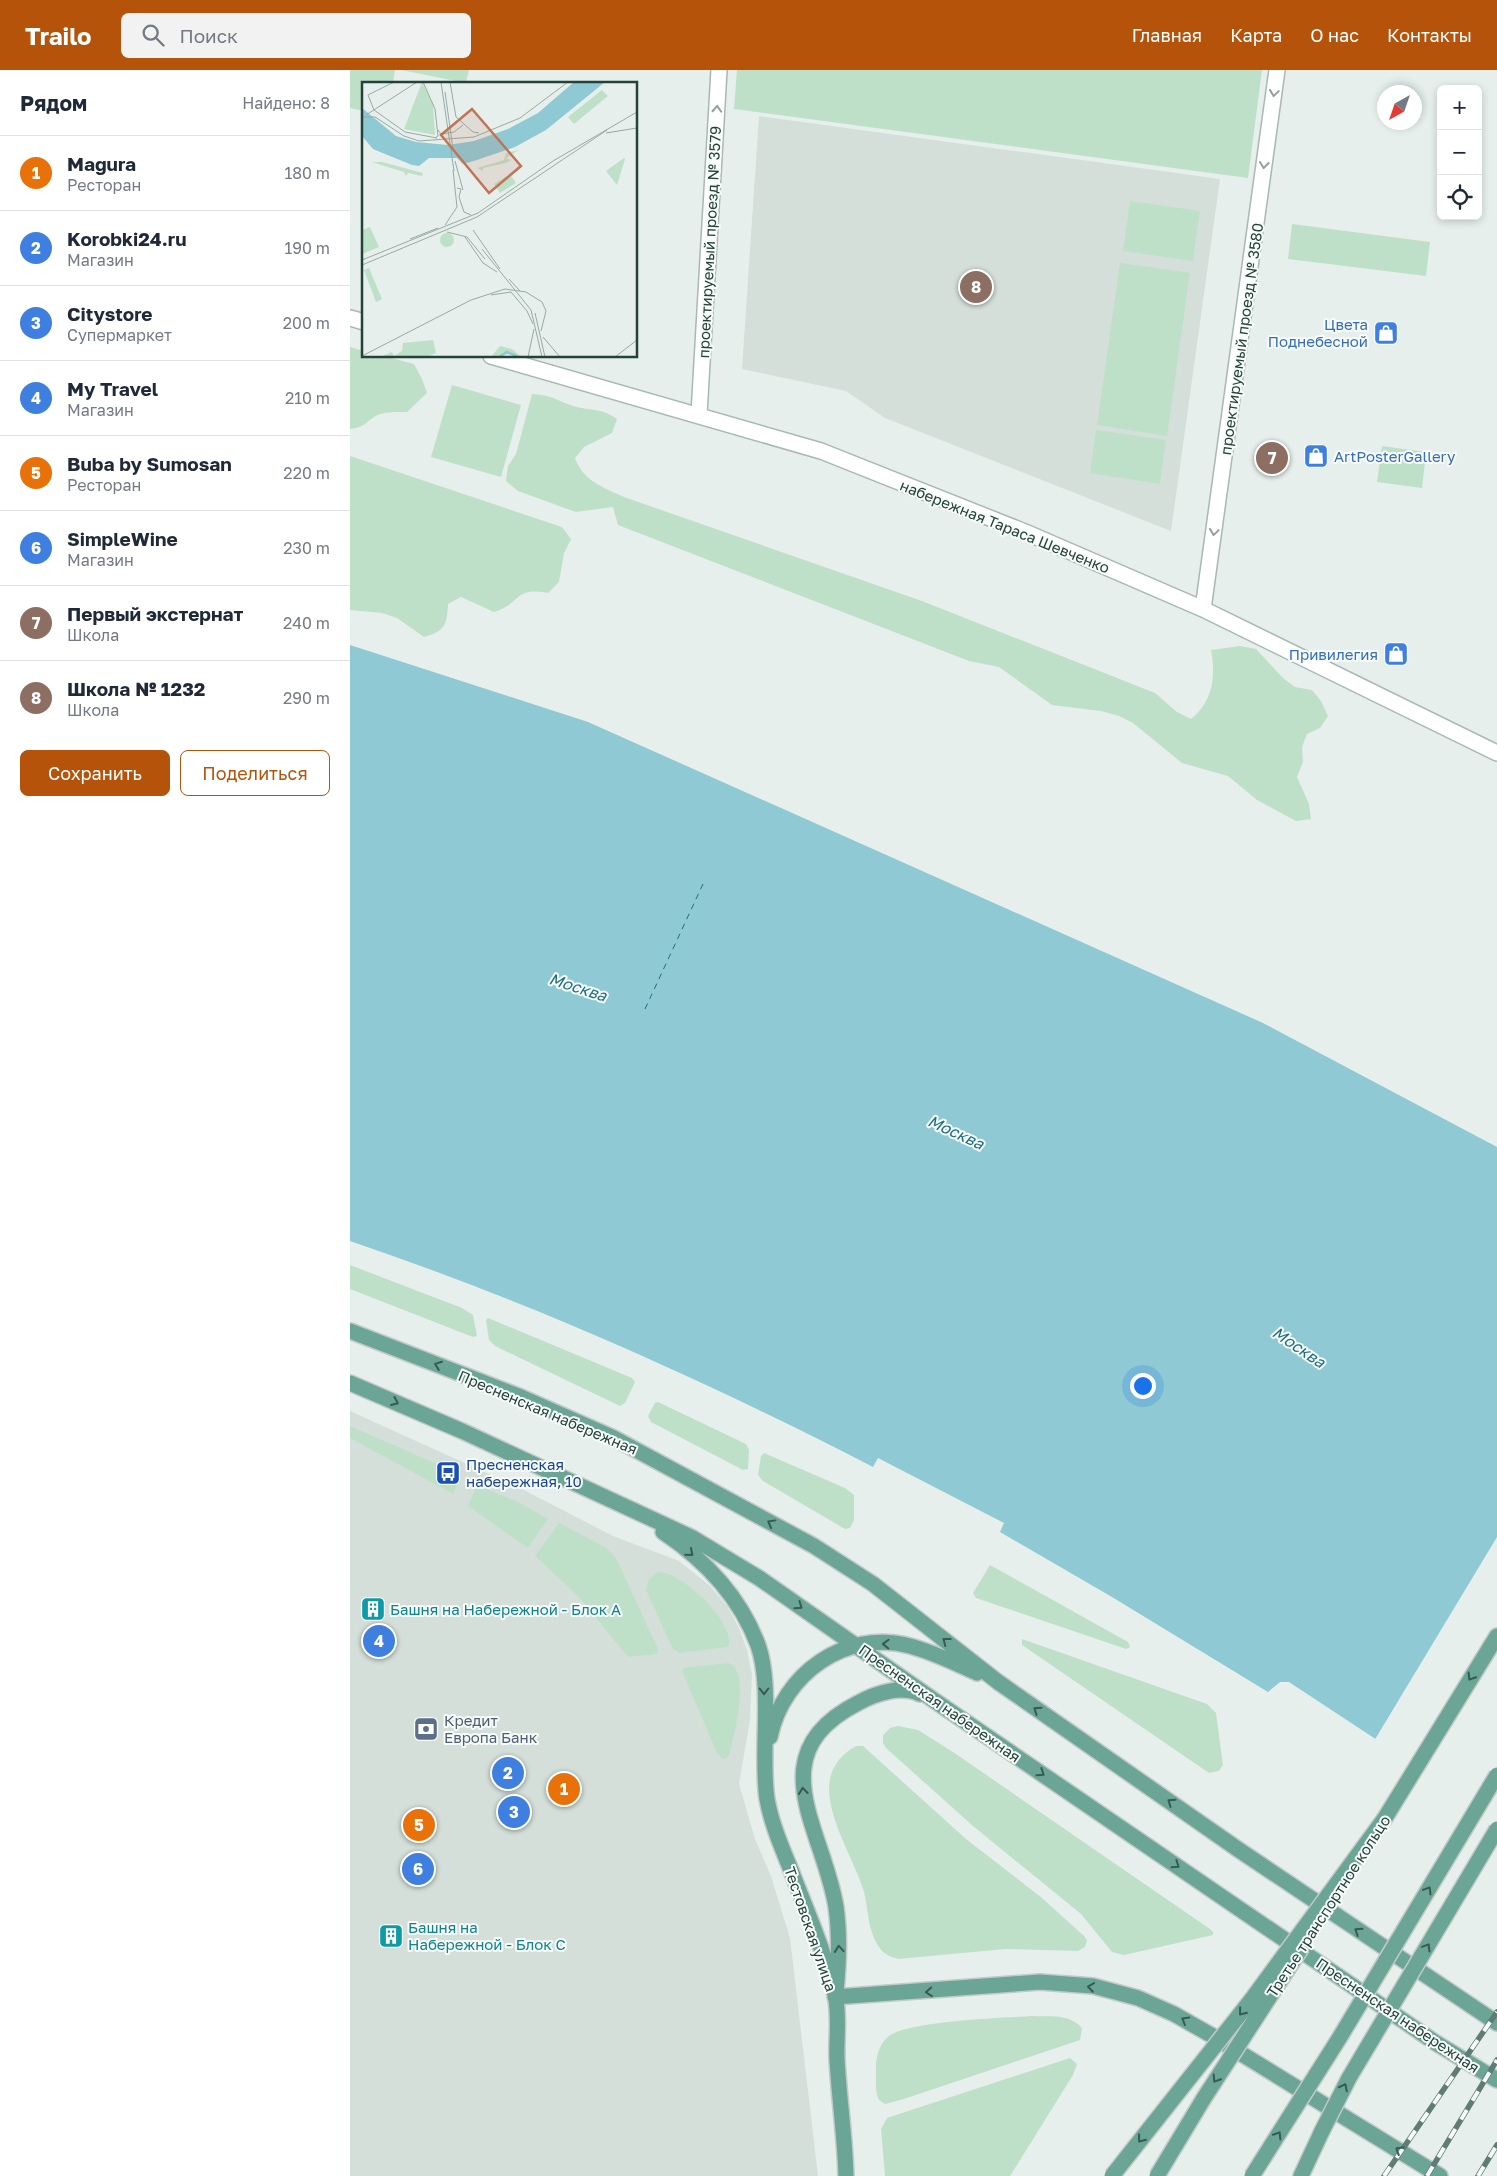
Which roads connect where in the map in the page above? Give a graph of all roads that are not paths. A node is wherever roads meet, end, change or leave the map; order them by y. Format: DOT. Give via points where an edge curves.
graph roads {
  1 [pos="719,70"];
  2 [pos="1277,70"];
  3 [pos="498,358"];
  4 [pos="699,414"];
  5 [pos="1203,609"];
  6 [pos="1497,752"];
  7 [pos="350,1331"];
  8 [pos="350,1383"];
  9 [pos="622,1505"];
  10 [pos="1497,1636"];
  11 [pos="857,1646"];
  12 [pos="998,1682"];
  13 [pos="935,1701"];
  14 [pos="1497,1775"];
  15 [pos="764,1776"];
  16 [pos="1385,1818"];
  17 [pos="1497,1829"];
  18 [pos="835,1997"];
  19 [pos="1456,1997"];
  20 [pos="1497,2023"];
  21 [pos="1497,2028"];
  22 [pos="1497,2080"];
  23 [pos="846,2176"];
  24 [pos="1112,2176"];
  25 [pos="1157,2176"];
  26 [pos="1252,2176"];
  27 [pos="1301,2176"];
  28 [pos="1440,2176"];
  4 -- 1 [label="street, проектируемый проезд № 3579, one-way"];
  2 -- 5 [label="street, проектируемый проезд № 3580, one-way"];
  3 -- 4 [label="street, набережная Тараса Шевченко"];
  4 -- 5 [label="street, набережная Тараса Шевченко" via="820,451 1025,532"];
  5 -- 6 [label="street, набережная Тараса Шевченко"];
  12 -- 7 [label="main road, Пресненская набережная, one-way" via="873,1584 814,1546 705,1486 612,1437 521,1397"];
  8 -- 9 [label="main road, Пресненская набережная, one-way"];
  9 -- 11 [label="main road, Пресненская набережная, one-way" via="691,1537"];
  9 -- 15 [label="main road, one-way" via="678,1542 711,1571 732,1595 748,1623 759,1647 764,1677"];
  10 -- 16 [label="main road, Третье транспортное кольцо, one-way"];
  12 -- 11 [label="main road, one-way" via="909,1646 883,1643"];
  11 -- 13 [label="main road, Пресненская набережная"];
  11 -- 15 [label="main road" via="825,1658 802,1675 773,1723"];
  19 -- 12 [label="main road, Пресненская набережная, one-way"];
  18 -- 13 [label="main road, one-way" via="840,1957 836,1906 804,1800 802,1778 807,1753 828,1722 870,1697 912,1690"];
  13 -- 22 [label="main road, Пресненская набережная, one-way" via="1436,2042"];
  26 -- 14 [label="main road, one-way, bridge" via="1346,2028"];
  15 -- 18 [label="main road, Тестовская улица" via="775,1831"];
  16 -- 24 [label="main road, one-way, bridge" via="1252,1999"];
  16 -- 25 [label="main road, Третье транспортное кольцо, one-way, bridge"];
  27 -- 17 [label="main road, one-way, bridge" via="1349,2078"];
  18 -- 23 [label="main road, Тестовская улица"];
  28 -- 18 [label="main road, one-way" via="1211,2035 1138,1998 1093,1986 1040,1982"];
  19 -- 20 [label="main road, Пресненская набережная"];
  19 -- 21 [label="street"];
}
